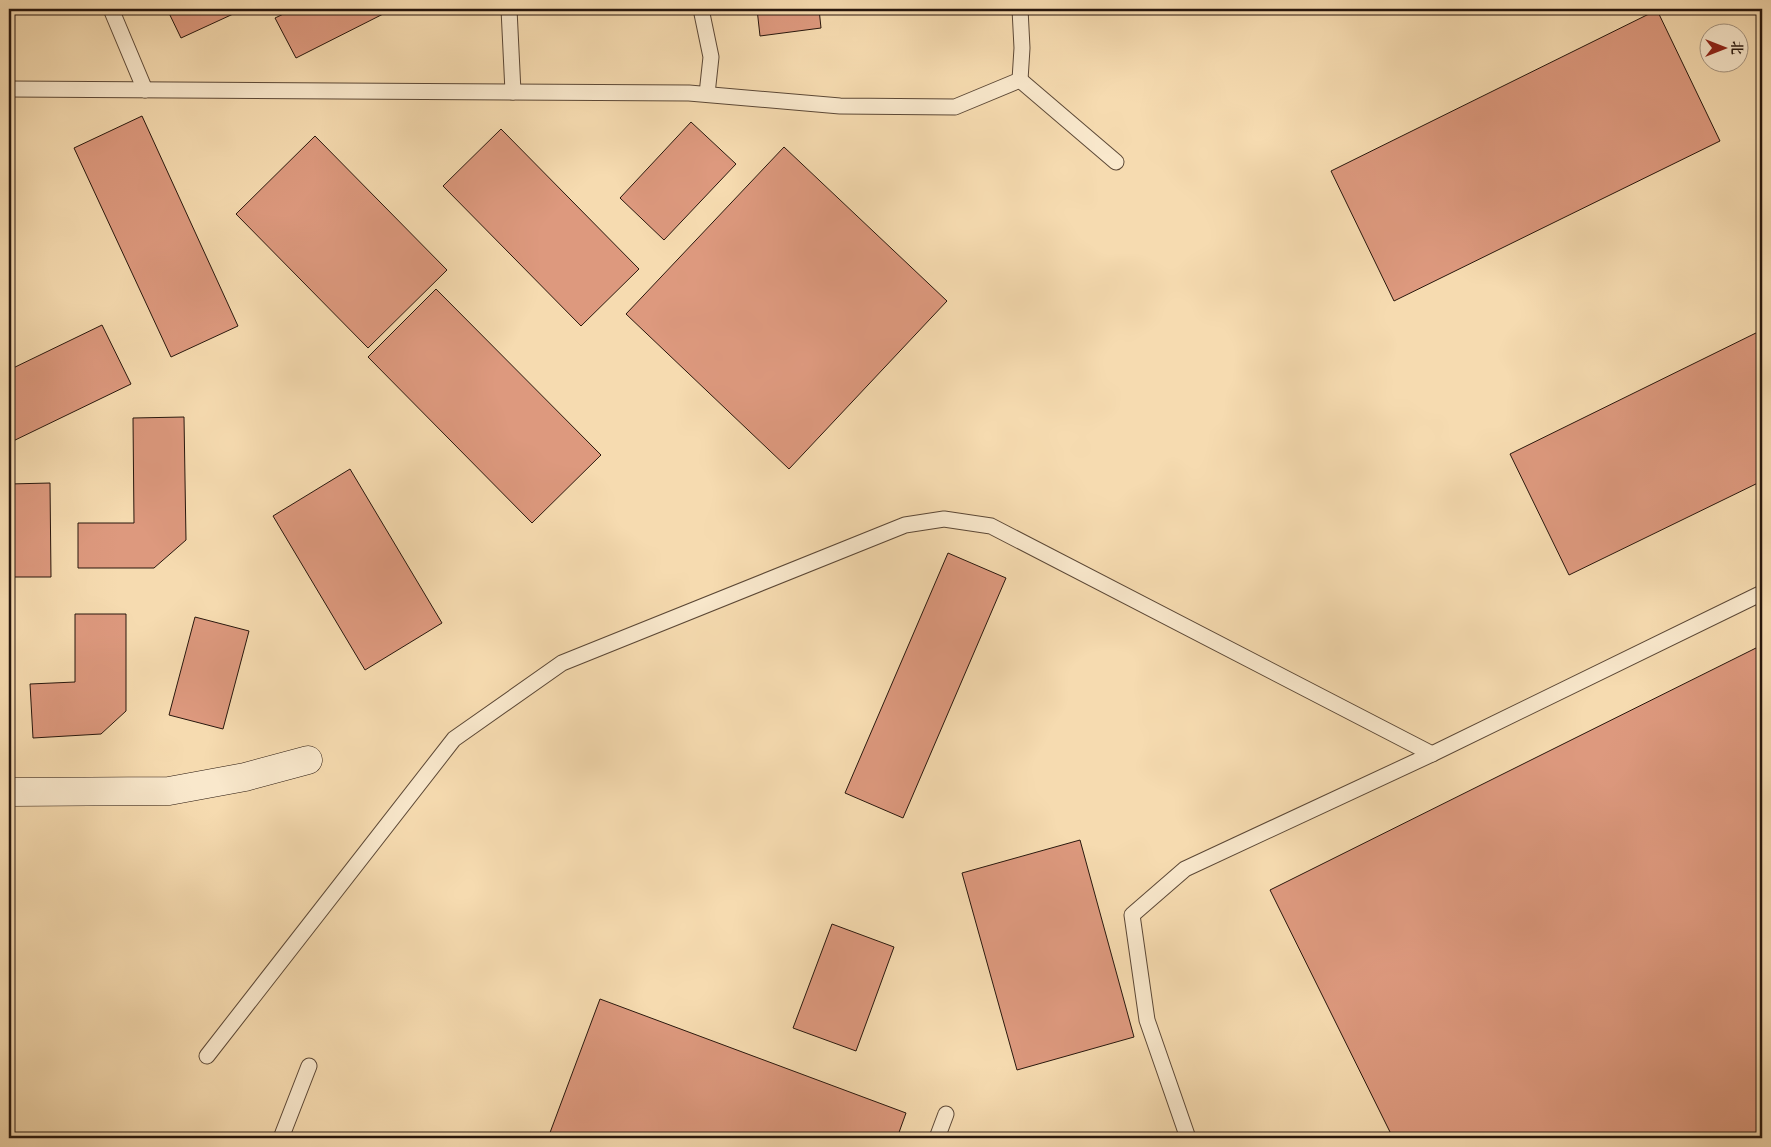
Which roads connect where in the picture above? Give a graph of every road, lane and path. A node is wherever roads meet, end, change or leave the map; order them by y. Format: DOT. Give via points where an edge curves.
graph roads {
  1 [pos="111,9"];
  2 [pos="509,9"];
  3 [pos="701,9"];
  4 [pos="1020,9"];
  5 [pos="1020,80"];
  6 [pos="9,89"];
  7 [pos="146,90"];
  8 [pos="513,92"];
  9 [pos="707,94"];
  10 [pos="1116,162"];
  11 [pos="1762,593"];
  12 [pos="1432,754"];
  13 [pos="308,760"];
  14 [pos="9,792"];
  15 [pos="207,1056"];
  16 [pos="309,1066"];
  17 [pos="946,1114"];
  18 [pos="281,1138"];
  19 [pos="937,1138"];
  20 [pos="1188,1138"];
  1 -- 7 [label="lane"];
  2 -- 8 [label="lane"];
  3 -- 9 [label="lane" via="712,57"];
  4 -- 5 [label="lane"];
  5 -- 9 [label="lane" via="955,108 840,106"];
  5 -- 10 [label="lane"];
  6 -- 7 [label="lane"];
  7 -- 8 [label="lane"];
  8 -- 9 [label="lane"];
  11 -- 12 [label="lane"];
  12 -- 15 [label="lane" via="991,526 944,519 905,524 562,663 454,739"];
  12 -- 20 [label="lane" via="1185,870 1132,915 1147,1020"];
  13 -- 14 [label="street" via="169,792"];
  16 -- 18 [label="lane"];
  17 -- 19 [label="lane"];
}
